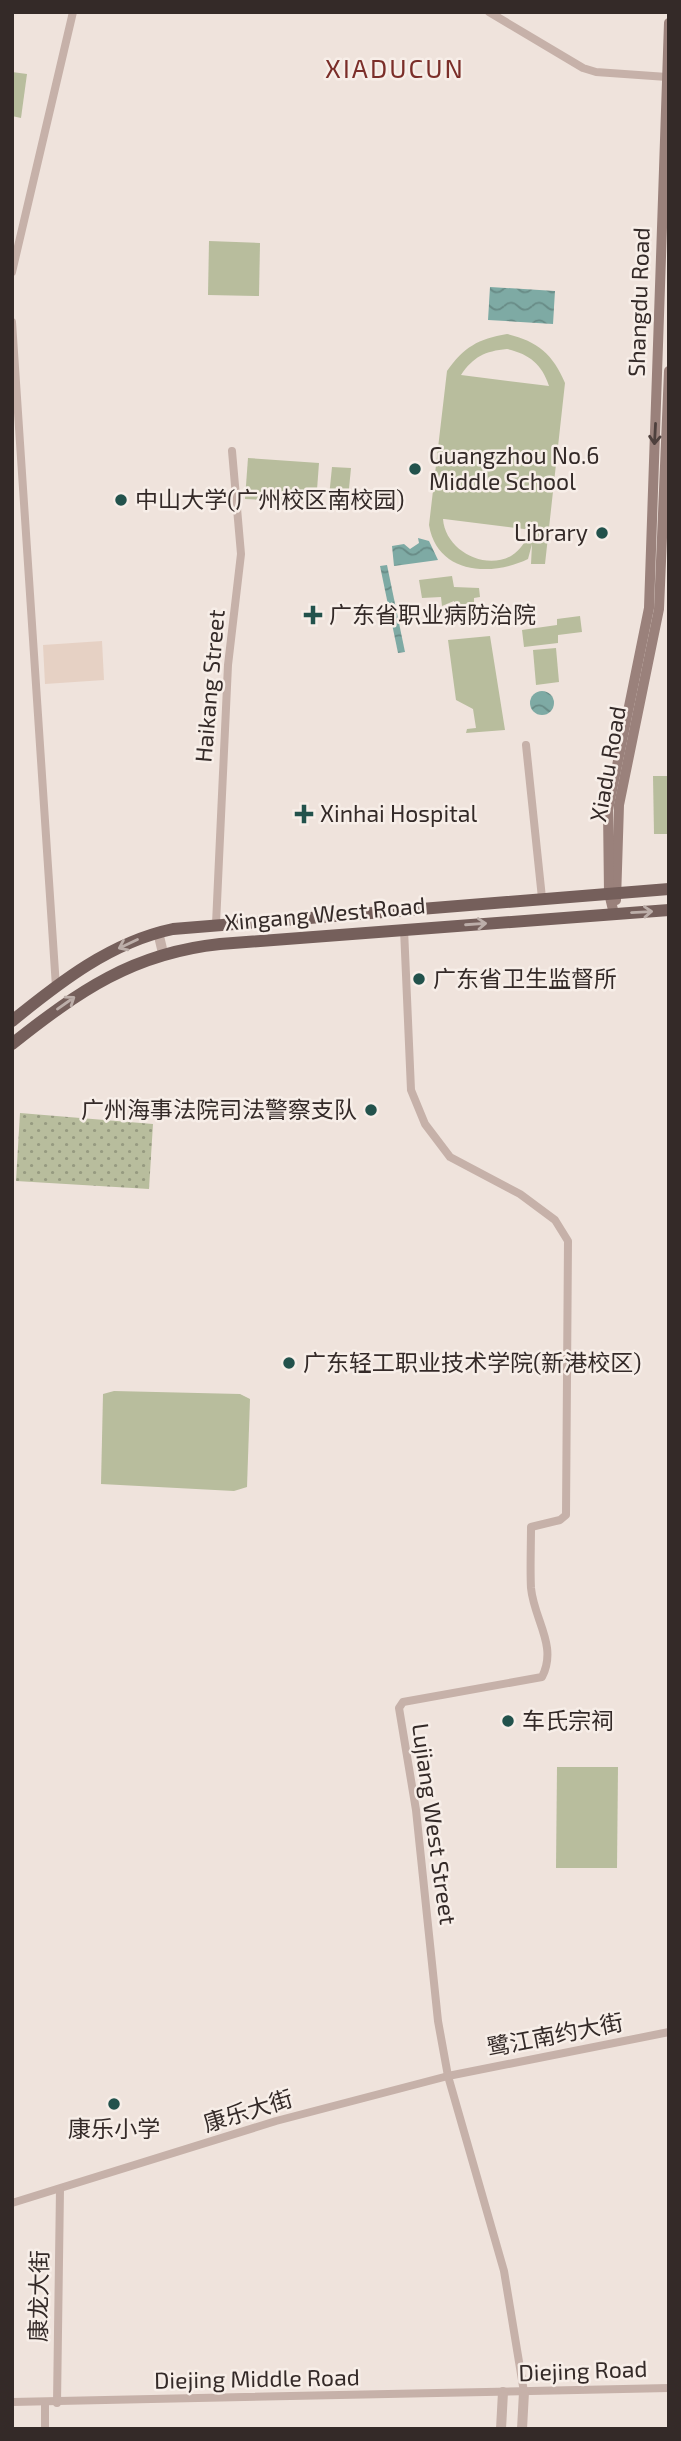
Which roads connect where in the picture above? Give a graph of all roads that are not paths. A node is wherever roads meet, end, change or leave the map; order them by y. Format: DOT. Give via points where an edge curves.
graph roads {
  1 [pos="74,12"];
  2 [pos="489,12"];
  3 [pos="669,23"];
  4 [pos="667,77"];
  5 [pos="12,272"];
  6 [pos="12,322"];
  7 [pos="669,371"];
  8 [pos="668,388"];
  9 [pos="232,451"];
  10 [pos="655,582"];
  11 [pos="526,745"];
  12 [pos="666,890"];
  13 [pos="613,892"];
  14 [pos="589,894"];
  15 [pos="542,898"];
  16 [pos="667,911"];
  17 [pos="614,914"];
  18 [pos="590,915"];
  19 [pos="216,924"];
  20 [pos="404,929"];
  21 [pos="158,933"];
  22 [pos="163,953"];
  23 [pos="56,987"];
  24 [pos="12,1021"];
  25 [pos="12,1044"];
  26 [pos="669,2032"];
  27 [pos="448,2076"];
  28 [pos="60,2189"];
  29 [pos="12,2203"];
  30 [pos="667,2387"];
  31 [pos="503,2392"];
  32 [pos="524,2392"];
  33 [pos="12,2402"];
  34 [pos="46,2403"];
  35 [pos="57,2403"];
  36 [pos="45,2429"];
  37 [pos="500,2429"];
  38 [pos="523,2429"];
  1 -- 5 [label="street"];
  2 -- 4 [label="street" via="583,68"];
  3 -- 4 [label="main road, Shangdu Road"];
  4 -- 10 [label="main road, Shangdu Road, one-way"];
  6 -- 23 [label="street"];
  7 -- 8 [label="main road, Shangdu Road"];
  8 -- 10 [label="main road, Shangdu Road"];
  9 -- 19 [label="street, Haikang Street" via="242,554 228,665"];
  10 -- 13 [label="main road, Xiadu Road" via="656,632 619,805"];
  11 -- 15 [label="street"];
  12 -- 13 [label="main road, Xingang West Road"];
  12 -- 16 [label="main road"];
  13 -- 14 [label="main road, Xingang West Road"];
  13 -- 17 [label="main road, Xiadu Road"];
  14 -- 15 [label="main road, Xingang West Road"];
  14 -- 18 [label="street"];
  15 -- 19 [label="main road, Xingang West Road"];
  17 -- 16 [label="main road, Xingang West Road, one-way"];
  17 -- 18 [label="main road, Xingang West Road"];
  20 -- 18 [label="main road, Xingang West Road, one-way"];
  19 -- 21 [label="main road, Xingang West Road"];
  20 -- 22 [label="main road, Xingang West Road"];
  20 -- 27 [label="street, Lujiang West Street" via="411,1090 425,1124 450,1157 520,1194 555,1220 568,1241 566,1515 531,1527 531,1590 548,1644 549,1664 542,1678 403,1702 399,1708"];
  21 -- 22 [label="street"];
  21 -- 23 [label="main road, Xingang West Road, one-way" via="107,954"];
  25 -- 22 [label="main road, Xingang West Road, one-way" via="89,988"];
  23 -- 24 [label="main road, Xingang West Road"];
  26 -- 27 [label="street, 鹭江南约大街"];
  27 -- 28 [label="street, 康乐大街" via="276,2121"];
  27 -- 32 [label="street, Lujiang West Street" via="503,2270"];
  28 -- 29 [label="street, 康乐大街"];
  28 -- 35 [label="street, 康龙大街"];
  30 -- 32 [label="street, Diejing Road"];
  31 -- 32 [label="street, Diejing Road"];
  31 -- 35 [label="street, Diejing Middle Road"];
  31 -- 37 [label="street"];
  32 -- 38 [label="street"];
  33 -- 34 [label="street, Diejing Middle Road"];
  34 -- 35 [label="street, Diejing Middle Road"];
  34 -- 36 [label="street"];
}
